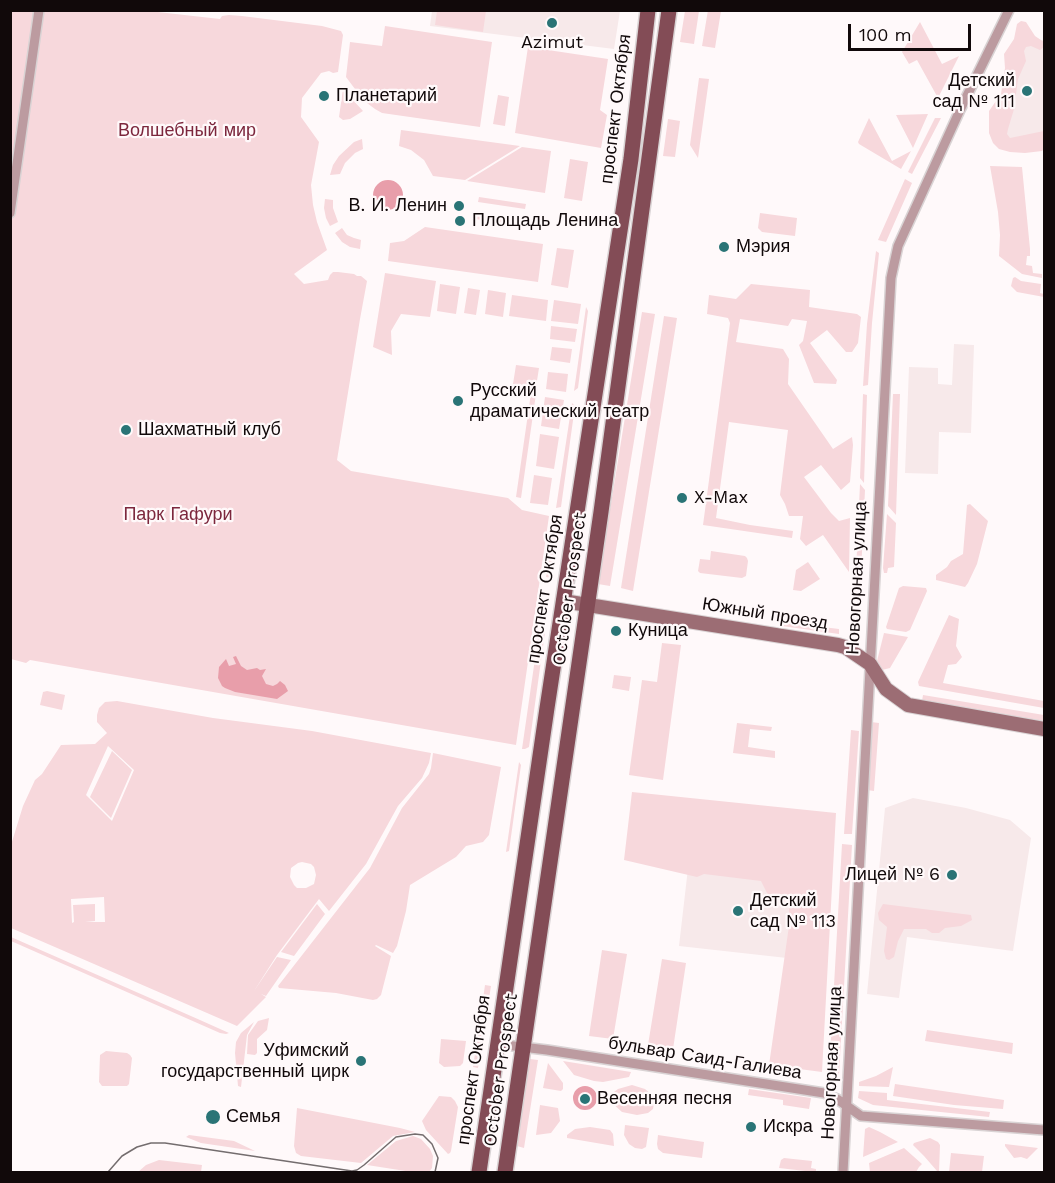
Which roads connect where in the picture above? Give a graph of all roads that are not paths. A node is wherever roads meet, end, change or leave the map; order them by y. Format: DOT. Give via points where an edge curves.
graph roads {
  1 [pos="39,10"];
  2 [pos="648,10"];
  3 [pos="669,10"];
  4 [pos="1009,10"];
  5 [pos="10,213"];
  6 [pos="577,508"];
  7 [pos="601,512"];
  8 [pos="563,601"];
  9 [pos="588,604"];
  10 [pos="870,664"];
  11 [pos="547,708"];
  12 [pos="573,712"];
  13 [pos="1044,729"];
  14 [pos="497,1044"];
  15 [pos="524,1047"];
  16 [pos="846,1105"];
  17 [pos="487,1117"];
  18 [pos="512,1120"];
  19 [pos="1044,1130"];
  20 [pos="479,1173"];
  21 [pos="505,1173"];
  22 [pos="843,1173"];
  1 -- 5 [label="street"];
  2 -- 6 [label="main road, проспект Октября" via="631,159"];
  3 -- 7 [label="main road, October Prospect"];
  4 -- 10 [label="street, Новогорная улица" via="898,246 892,269"];
  6 -- 7 [label="main road"];
  6 -- 8 [label="main road, проспект Октября"];
  7 -- 9 [label="main road, October Prospect"];
  8 -- 9 [label="street, Южный проезд"];
  8 -- 11 [label="main road, проспект Октября"];
  9 -- 10 [label="street, Южный проезд" via="830,642"];
  9 -- 12 [label="main road, October Prospect"];
  10 -- 13 [label="street, Южный проезд" via="886,689 908,705"];
  10 -- 16 [label="street, Новогорная улица"];
  11 -- 12 [label="main road"];
  11 -- 14 [label="main road, проспект Октября"];
  12 -- 15 [label="main road, October Prospect"];
  14 -- 15 [label="street, бульвар Саид-Галиева"];
  14 -- 17 [label="main road, проспект Октября"];
  15 -- 16 [label="street, бульвар Саид-Галиева" via="824,1093"];
  15 -- 18 [label="main road, October Prospect"];
  16 -- 19 [label="street, бульвар Саид-Галиева" via="861,1116"];
  16 -- 22 [label="street, Новогорная улица"];
  17 -- 18 [label="main road"];
  17 -- 20 [label="main road, проспект Октября"];
  18 -- 21 [label="main road, October Prospect"];
}
